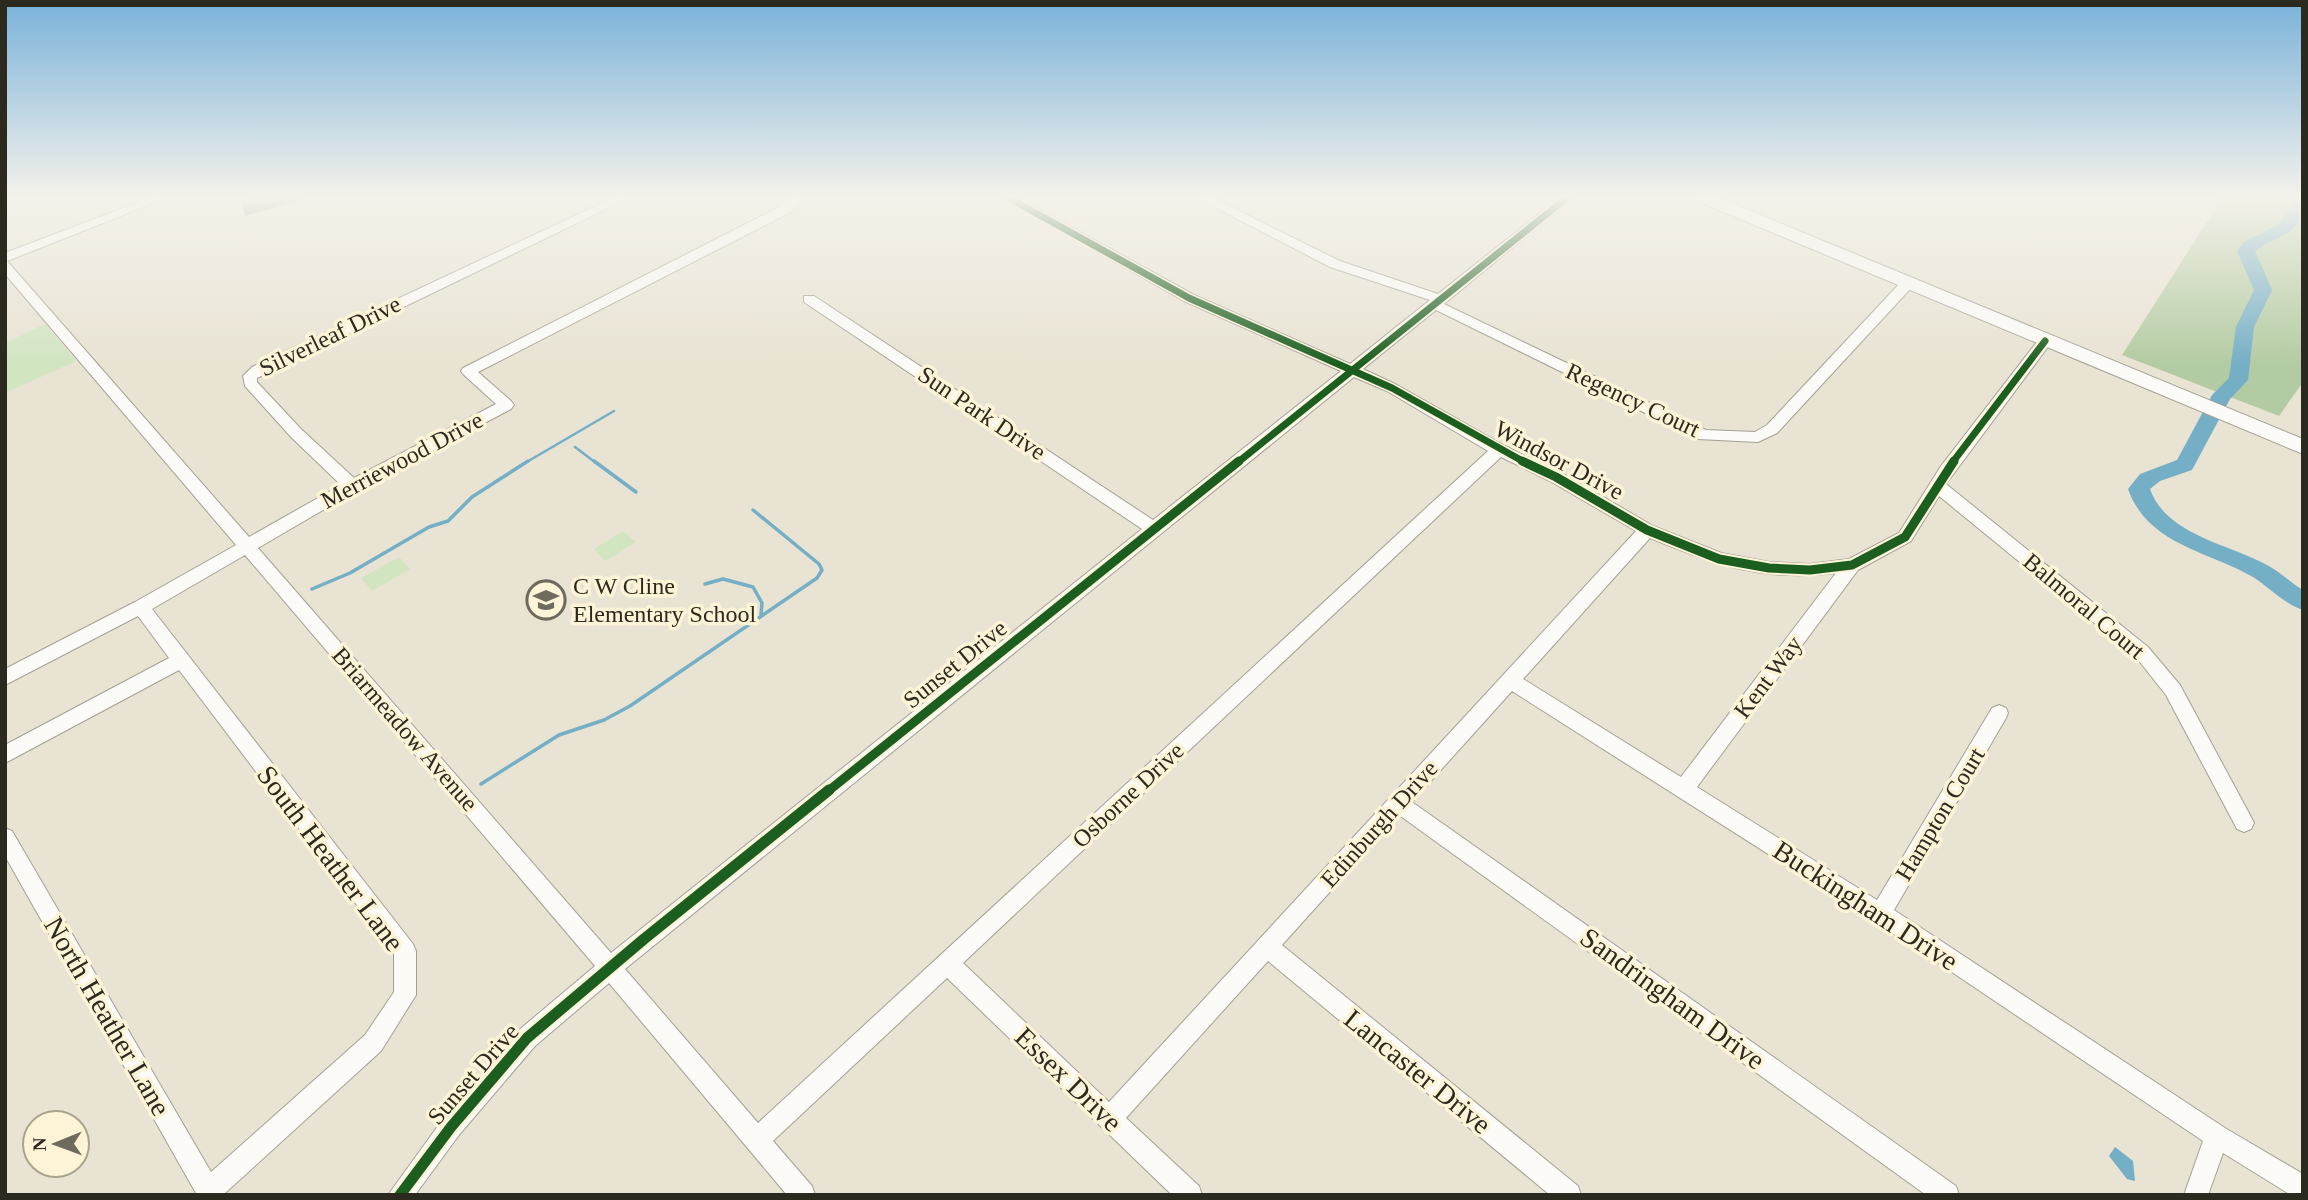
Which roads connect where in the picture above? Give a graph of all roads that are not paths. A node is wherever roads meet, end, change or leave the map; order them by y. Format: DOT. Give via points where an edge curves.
graph roads {
  1 [pos="505,253"];
  2 [pos="700,253"];
  3 [pos="1108,253"];
  4 [pos="1313,253"];
  5 [pos="1497,253"];
  6 [pos="1834,253"];
  7 [pos="5,265"];
  8 [pos="1907,284"];
  9 [pos="808,299"];
  10 [pos="1437,301"];
  11 [pos="2045,341"];
  12 [pos="1353,369"];
  13 [pos="2303,447"];
  14 [pos="1499,450"];
  15 [pos="1937,485"];
  16 [pos="352,486"];
  17 [pos="1154,529"];
  18 [pos="1647,530"];
  19 [pos="247,546"];
  20 [pos="1852,565"];
  21 [pos="141,607"];
  22 [pos="181,660"];
  23 [pos="5,678"];
  24 [pos="1510,680"];
  25 [pos="1999,713"];
  26 [pos="5,755"];
  27 [pos="1684,790"];
  28 [pos="1398,803"];
  29 [pos="2244,822"];
  30 [pos="5,837"];
  31 [pos="1880,914"];
  32 [pos="1267,947"];
  33 [pos="947,964"];
  34 [pos="610,968"];
  35 [pos="1110,1118"];
  36 [pos="2217,1136"];
  37 [pos="757,1140"];
  38 [pos="2303,1188"];
  39 [pos="210,1192"];
  40 [pos="400,1195"];
  41 [pos="803,1195"];
  42 [pos="1190,1195"];
  43 [pos="1569,1195"];
  44 [pos="1947,1195"];
  45 [pos="2196,1195"];
  1 -- 16 [label="street, Silverleaf Drive" via="250,376 250,383 296,433"];
  2 -- 16 [label="street, Merriewood Drive" via="468,372 506,405"];
  3 -- 12 [label="street, Windsor Drive" via="1256,330"];
  4 -- 10 [label="street, Regency Court"];
  5 -- 10 [label="street, Sunset Drive"];
  6 -- 8 [label="main road"];
  7 -- 19 [label="street, Briarmeadow Avenue"];
  8 -- 10 [label="street, Regency Court" via="1772,429 1758,437 1704,435"];
  8 -- 11 [label="main road"];
  9 -- 17 [label="street, Sun Park Drive"];
  10 -- 12 [label="street, Sunset Drive"];
  11 -- 13 [label="main road"];
  11 -- 15 [label="street, Windsor Drive"];
  12 -- 14 [label="street, Windsor Drive"];
  12 -- 17 [label="street, Sunset Drive"];
  14 -- 18 [label="street, Windsor Drive"];
  14 -- 33 [label="street, Osborne Drive"];
  15 -- 20 [label="street, Windsor Drive" via="1905,537"];
  15 -- 29 [label="street, Balmoral Court" via="2142,652 2173,690"];
  16 -- 19 [label="street, Merriewood Drive"];
  17 -- 34 [label="street, Sunset Drive"];
  18 -- 20 [label="street, Windsor Drive" via="1719,559 1769,568"];
  18 -- 24 [label="street, Edinburgh Drive"];
  19 -- 21 [label="street, Merriewood Drive"];
  19 -- 34 [label="street, Briarmeadow Avenue"];
  20 -- 27 [label="street, Kent Way"];
  21 -- 22 [label="street, South Heather Lane"];
  21 -- 23 [label="street, Merriewood Drive"];
  22 -- 26 [label="street"];
  22 -- 39 [label="street, South Heather Lane" via="405,951 405,995 373,1043"];
  24 -- 27 [label="street, Buckingham Drive"];
  24 -- 28 [label="street, Edinburgh Drive"];
  25 -- 31 [label="street, Hampton Court"];
  27 -- 31 [label="street, Buckingham Drive"];
  28 -- 32 [label="street, Edinburgh Drive"];
  28 -- 44 [label="street, Sandringham Drive"];
  30 -- 39 [label="street, North Heather Lane"];
  31 -- 36 [label="street, Buckingham Drive"];
  32 -- 35 [label="street, Edinburgh Drive"];
  32 -- 43 [label="street, Lancaster Drive"];
  33 -- 35 [label="street, Essex Drive"];
  33 -- 37 [label="street, Osborne Drive"];
  34 -- 37 [label="street, Briarmeadow Avenue"];
  34 -- 40 [label="street, Sunset Drive" via="527,1038"];
  35 -- 42 [label="street, Essex Drive"];
  36 -- 38 [label="street, Buckingham Drive"];
  36 -- 45 [label="street"];
  37 -- 41 [label="street, Briarmeadow Avenue"];
}
